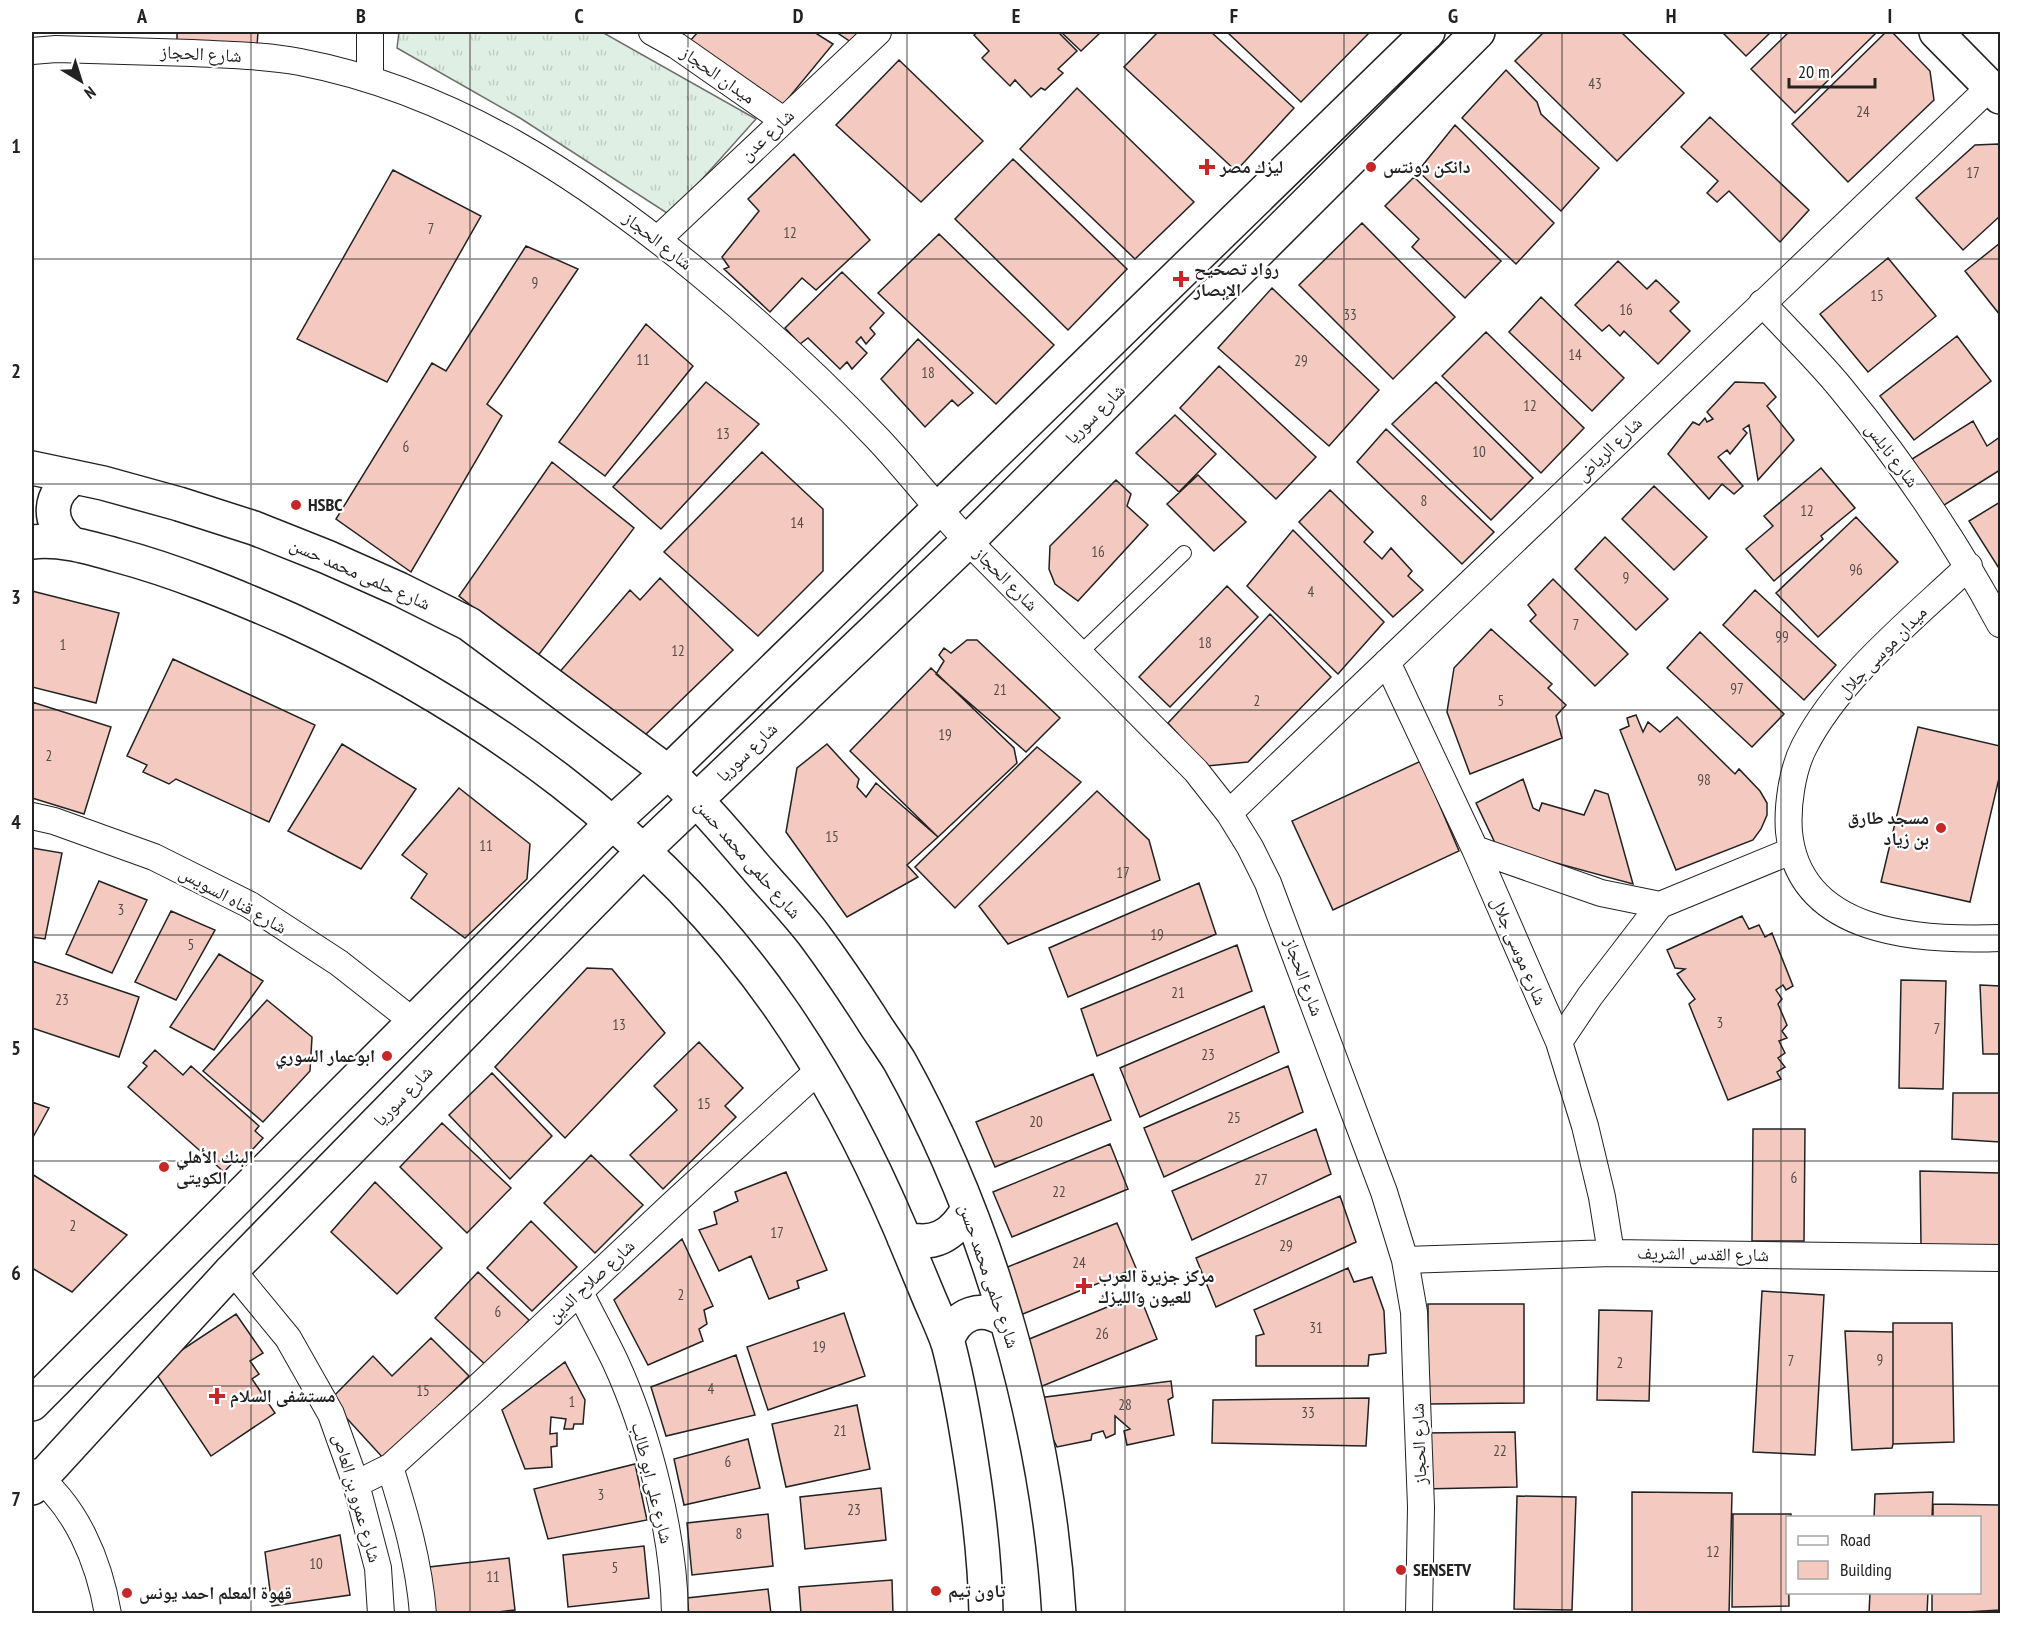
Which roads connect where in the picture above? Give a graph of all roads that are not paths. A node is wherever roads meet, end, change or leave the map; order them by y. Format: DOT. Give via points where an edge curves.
graph roads {
  1 [pos="370,32"];
  2 [pos="652,32"];
  3 [pos="878,32"];
  4 [pos="1428,32"];
  5 [pos="1478,32"];
  6 [pos="1936,32"];
  7 [pos="674,39"];
  8 [pos="32,51"];
  9 [pos="370,78"];
  10 [pos="1995,92"];
  11 [pos="783,120"];
  12 [pos="658,239"];
  13 [pos="1762,303"];
  14 [pos="32,468"];
  15 [pos="75,477"];
  16 [pos="938,510"];
  17 [pos="968,541"];
  18 [pos="70,542"];
  19 [pos="32,543"];
  20 [pos="1184,553"];
  21 [pos="1969,566"];
  22 [pos="2001,624"];
  23 [pos="1080,653"];
  24 [pos="1387,662"];
  25 [pos="668,772"];
  26 [pos="698,800"];
  27 [pos="1229,813"];
  28 [pos="32,816"];
  29 [pos="612,823"];
  30 [pos="1475,849"];
  31 [pos="643,851"];
  32 [pos="1791,851"];
  33 [pos="1660,905"];
  34 [pos="2001,938"];
  35 [pos="414,1022"];
  36 [pos="1558,1042"];
  37 [pos="820,1069"];
  38 [pos="968,1209"];
  39 [pos="904,1238"];
  40 [pos="1611,1253"];
  41 [pos="2001,1258"];
  42 [pos="1405,1260"];
  43 [pos="232,1270"];
  44 [pos="580,1292"];
  45 [pos="1006,1322"];
  46 [pos="947,1341"];
  47 [pos="32,1404"];
  48 [pos="390,1467"];
  49 [pos="35,1480"];
  50 [pos="356,1484"];
  51 [pos="1061,1612"];
  52 [pos="108,1614"];
  53 [pos="381,1614"];
  54 [pos="423,1614"];
  55 [pos="675,1614"];
  56 [pos="986,1614"];
  57 [pos="1419,1614"];
  1 -- 9 [label="street"];
  2 -- 7 [label="street, ميدان الحجاز"];
  3 -- 11 [label="street, شارع عدن"];
  4 -- 16 [label="street"];
  5 -- 17 [label="street, شارع سوريا"];
  6 -- 10 [label="street"];
  7 -- 11 [label="street, ميدان الحجاز"];
  8 -- 9 [label="street, شارع الحجاز" via="224,54 298,62"];
  9 -- 12 [label="street, شارع الحجاز" via="442,107 550,163"];
  10 -- 13 [label="street, شارع الرياض"];
  11 -- 12 [label="street, شارع عدن"];
  12 -- 16 [label="street, شارع الحجاز" via="809,370 879,441"];
  13 -- 21 [label="street, شارع نابلس" via="1845,394 1907,472"];
  13 -- 24 [label="street, شارع الرياض"];
  14 -- 15 [label="street, شارع حلمى محمد حسن"];
  15 -- 18 [label="street" via="60,490 53,508 57,528"];
  15 -- 25 [label="street, شارع حلمى محمد حسن" via="254,528 399,588 470,624"];
  16 -- 17 [label="street, شارع الحجاز"];
  16 -- 25 [label="street"];
  17 -- 23 [label="street, شارع الحجاز"];
  17 -- 26 [label="street, شارع سوريا"];
  18 -- 19 [label="street"];
  18 -- 29 [label="street" via="201,583 327,637 397,674 504,740"];
  20 -- 23 [label="lane"];
  21 -- 22 [label="street, شارع نابلس"];
  21 -- 32 [label="street, ميدان موسى جلال" via="1860,670 1803,748 1792,783 1788,818"];
  23 -- 27 [label="street, شارع الحجاز" via="1196,771"];
  24 -- 27 [label="street, شارع الرياض"];
  24 -- 30 [label="street, شارع موسى جلال"];
  25 -- 26 [label="street, شارع حلمى محمد حسن"];
  25 -- 29 [label="street"];
  26 -- 31 [label="street, شارع سوريا"];
  26 -- 38 [label="street, شارع حلمى محمد حسن" via="814,935 865,1009 899,1062"];
  27 -- 42 [label="street, شارع الحجاز" via="1272,892 1384,1192"];
  28 -- 35 [label="street, شارع قناه السويس" via="154,857 250,905 339,963"];
  29 -- 31 [label="street"];
  29 -- 35 [label="street"];
  30 -- 33 [label="street" via="1601,892"];
  30 -- 36 [label="street, شارع موسى جلال"];
  31 -- 37 [label="street" via="741,955"];
  31 -- 43 [label="street, شارع سوريا"];
  32 -- 33 [label="street"];
  32 -- 34 [label="street, ميدان موسى جلال" via="1802,877 1820,898 1876,929 1915,936"];
  33 -- 36 [label="street"];
  35 -- 47 [label="street"];
  36 -- 40 [label="street, شارع موسى جلال" via="1585,1126"];
  37 -- 39 [label="street" via="878,1177"];
  37 -- 44 [label="street, شارع صلاح الدين"];
  38 -- 39 [label="street" via="957,1226 942,1237 916,1242"];
  38 -- 45 [label="street, شارع حلمى محمد حسن"];
  39 -- 46 [label="street"];
  40 -- 41 [label="street, شارع القدس الشريف"];
  40 -- 42 [label="street, شارع القدس الشريف"];
  42 -- 57 [label="street, شارع الحجاز" via="1416,1353"];
  43 -- 49 [label="street, شارع سوريا"];
  43 -- 50 [label="street, شارع عمرو بن العاص" via="288,1338 331,1414"];
  44 -- 48 [label="street, شارع صلاح الدين"];
  44 -- 55 [label="street, شارع على ابو طالب" via="616,1363 644,1438 664,1517"];
  45 -- 46 [label="street" via="987,1312 966,1316 950,1331"];
  45 -- 51 [label="street, شارع حلمى محمد حسن" via="1030,1414"];
  46 -- 56 [label="street" via="973,1469"];
  48 -- 50 [label="street, شارع صلاح الدين"];
  48 -- 54 [label="street" via="421,1581"];
  49 -- 52 [label="street" via="68,1510 89,1546 103,1584"];
  50 -- 53 [label="street, شارع عمرو بن العاص" via="378,1568"];
}
